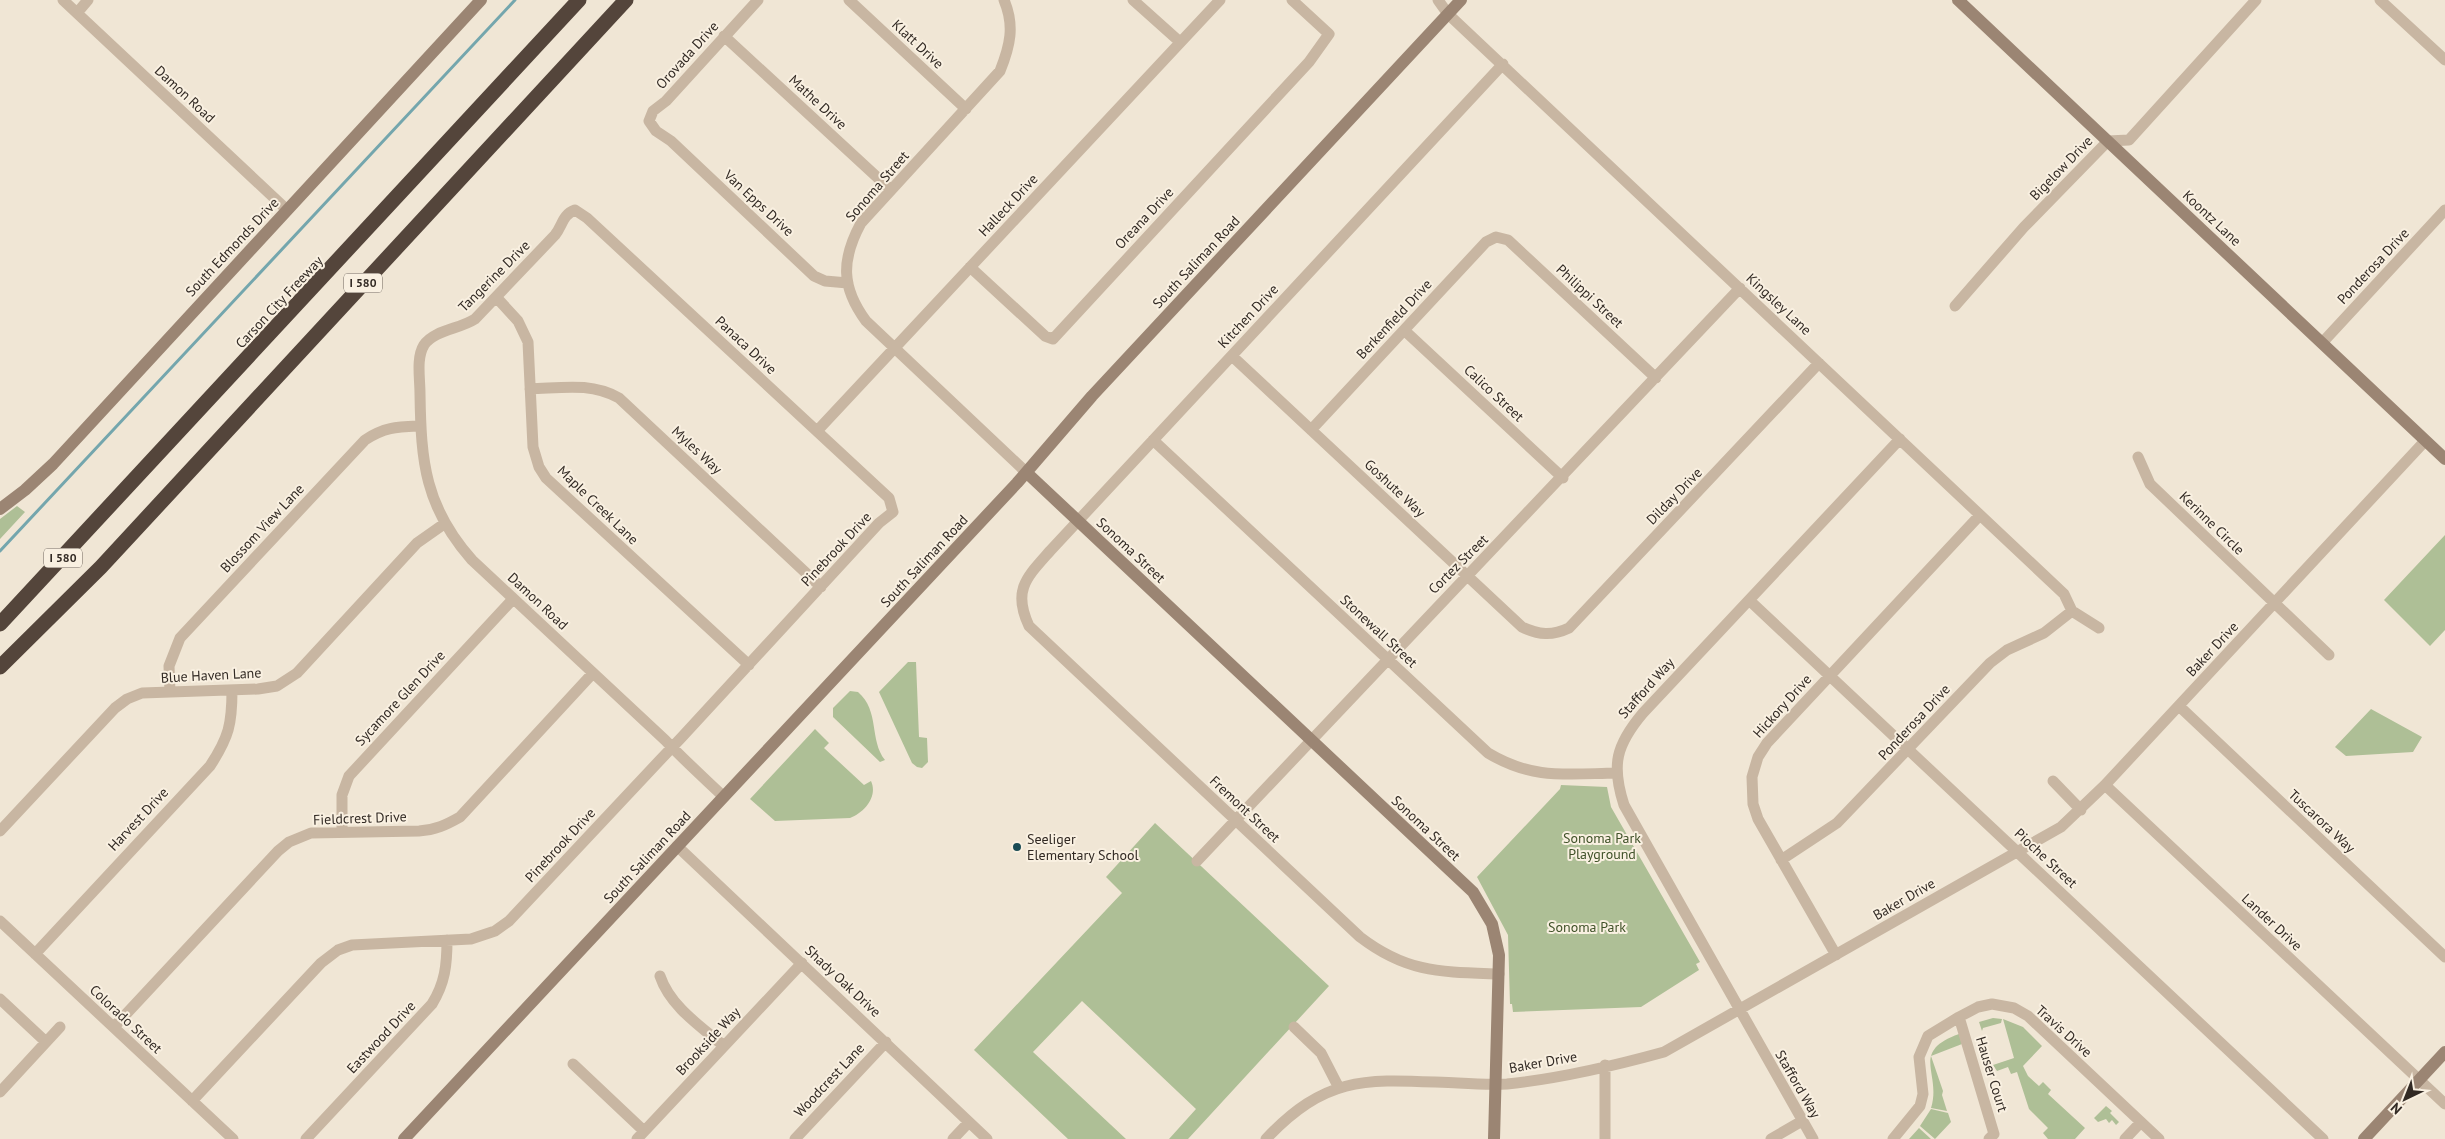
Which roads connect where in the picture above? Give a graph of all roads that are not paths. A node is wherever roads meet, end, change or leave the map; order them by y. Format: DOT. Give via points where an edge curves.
graph roads {
  1 [pos="63,0"];
  2 [pos="88,0"];
  3 [pos="481,0"];
  4 [pos="579,0"];
  5 [pos="626,0"];
  6 [pos="758,0"];
  7 [pos="849,0"];
  8 [pos="1004,0"];
  9 [pos="1133,0"];
  10 [pos="1220,0"];
  11 [pos="1292,0"];
  12 [pos="1438,0"];
  13 [pos="1461,0"];
  14 [pos="1958,0"];
  15 [pos="2256,0"];
  16 [pos="2380,0"];
  17 [pos="77,13"];
  18 [pos="1448,14"];
  19 [pos="724,36"];
  20 [pos="1180,42"];
  21 [pos="2445,60"];
  22 [pos="1503,64"];
  23 [pos="966,109"];
  24 [pos="656,131"];
  25 [pos="2108,141"];
  26 [pos="891,190"];
  27 [pos="286,209"];
  28 [pos="575,210"];
  29 [pos="2445,210"];
  30 [pos="1503,237"];
  31 [pos="970,267"];
  32 [pos="848,283"];
  33 [pos="1740,288"];
  34 [pos="497,298"];
  35 [pos="1955,306"];
  36 [pos="1404,330"];
  37 [pos="2322,343"];
  38 [pos="894,348"];
  39 [pos="1232,356"];
  40 [pos="1819,363"];
  41 [pos="1656,378"];
  42 [pos="420,379"];
  43 [pos="530,389"];
  44 [pos="420,426"];
  45 [pos="1311,430"];
  46 [pos="817,431"];
  47 [pos="1900,439"];
  48 [pos="1154,440"];
  49 [pos="2426,441"];
  50 [pos="2138,456"];
  51 [pos="2445,459"];
  52 [pos="1027,473"];
  53 [pos="1562,478"];
  54 [pos="125,491"];
  55 [pos="892,506"];
  56 [pos="0,508"];
  57 [pos="1980,515"];
  58 [pos="1078,521"];
  59 [pos="444,524"];
  60 [pos="101,567"];
  61 [pos="1468,577"];
  62 [pos="821,587"];
  63 [pos="1021,591"];
  64 [pos="513,599"];
  65 [pos="1749,600"];
  66 [pos="2275,604"];
  67 [pos="2072,612"];
  68 [pos="0,614"];
  69 [pos="0,624"];
  70 [pos="2099,628"];
  71 [pos="1542,634"];
  72 [pos="2329,655"];
  73 [pos="1388,659"];
  74 [pos="749,665"];
  75 [pos="0,667"];
  76 [pos="593,673"];
  77 [pos="1830,675"];
  78 [pos="0,679"];
  79 [pos="232,690"];
  80 [pos="170,692"];
  81 [pos="2179,706"];
  82 [pos="1311,740"];
  83 [pos="672,747"];
  84 [pos="1909,750"];
  85 [pos="1616,773"];
  86 [pos="2053,781"];
  87 [pos="2105,785"];
  88 [pos="724,797"];
  89 [pos="2081,810"];
  90 [pos="1236,820"];
  91 [pos="0,831"];
  92 [pos="342,832"];
  93 [pos="677,846"];
  94 [pos="2018,853"];
  95 [pos="1781,860"];
  96 [pos="1197,861"];
  97 [pos="0,921"];
  98 [pos="447,940"];
  99 [pos="34,954"];
  100 [pos="1836,955"];
  101 [pos="2445,957"];
  102 [pos="802,963"];
  103 [pos="1499,974"];
  104 [pos="660,976"];
  105 [pos="0,999"];
  106 [pos="1739,1010"];
  107 [pos="1959,1016"];
  108 [pos="60,1027"];
  109 [pos="114,1027"];
  110 [pos="1294,1027"];
  111 [pos="46,1042"];
  112 [pos="886,1042"];
  113 [pos="724,1046"];
  114 [pos="2445,1052"];
  115 [pos="573,1064"];
  116 [pos="1605,1066"];
  117 [pos="2419,1080"];
  118 [pos="1496,1084"];
  119 [pos="1339,1088"];
  120 [pos="0,1092"];
  121 [pos="192,1102"];
  122 [pos="2445,1104"];
  123 [pos="1802,1121"];
  124 [pos="969,1122"];
  125 [pos="2140,1122"];
  126 [pos="640,1135"];
  127 [pos="407,1138"];
  128 [pos="233,1139"];
  129 [pos="306,1139"];
  130 [pos="795,1139"];
  131 [pos="953,1139"];
  132 [pos="987,1139"];
  133 [pos="1266,1139"];
  134 [pos="1494,1139"];
  135 [pos="1605,1139"];
  136 [pos="1771,1139"];
  137 [pos="1813,1139"];
  138 [pos="1893,1139"];
  139 [pos="1990,1139"];
  140 [pos="2125,1139"];
  141 [pos="2159,1139"];
  142 [pos="2323,1139"];
  143 [pos="2364,1139"];
  1 -- 17 [label="street, Damon Road"];
  2 -- 17 [label="street"];
  3 -- 27 [label="street, South Edmonds Drive"];
  4 -- 54 [label="highway, Carson City Freeway / I 580"];
  5 -- 60 [label="highway, I 580"];
  6 -- 19 [label="street, Orovada Drive"];
  7 -- 23 [label="street, Klatt Drive"];
  8 -- 23 [label="street, Sonoma Street" via="1011,20 1010,48 1000,71"];
  9 -- 20 [label="street"];
  10 -- 20 [label="street, Halleck Drive"];
  11 -- 31 [label="street, Oreana Drive" via="1329,34 1310,62 1053,339 1045,336"];
  12 -- 18 [label="street, Kingsley Lane"];
  13 -- 18 [label="street, South Saliman Road"];
  14 -- 25 [label="street, Koontz Lane"];
  15 -- 25 [label="street, Bigelow Drive" via="2129,140"];
  16 -- 21 [label="street"];
  17 -- 27 [label="street, Damon Road"];
  18 -- 22 [label="street, Kingsley Lane"];
  18 -- 52 [label="street, South Saliman Road" via="1106,382"];
  19 -- 24 [label="street, Orovada Drive" via="666,101 653,111 649,121"];
  19 -- 26 [label="street, Mathe Drive"];
  20 -- 31 [label="street, Halleck Drive"];
  22 -- 33 [label="street, Kingsley Lane"];
  22 -- 39 [label="street, Kitchen Drive"];
  23 -- 26 [label="street, Sonoma Street"];
  24 -- 32 [label="street, Van Epps Drive" via="671,141 814,276 825,281"];
  25 -- 35 [label="street, Bigelow Drive" via="2024,227"];
  25 -- 37 [label="street, Koontz Lane"];
  26 -- 32 [label="street, Sonoma Street" via="861,223 851,242 846,264"];
  27 -- 56 [label="street, South Edmonds Drive" via="53,464"];
  28 -- 34 [label="street, Tangerine Drive" via="567,213 555,235"];
  28 -- 46 [label="street, Panaca Drive"];
  29 -- 37 [label="street, Ponderosa Drive"];
  30 -- 36 [label="street, Berkenfield Drive" via="1486,242"];
  30 -- 41 [label="street, Philippi Street"];
  31 -- 38 [label="street, Halleck Drive"];
  32 -- 38 [label="street, Sonoma Street" via="855,306"];
  33 -- 40 [label="street, Kingsley Lane"];
  33 -- 41 [label="street, Cortez Street"];
  34 -- 42 [label="street, Tangerine Drive" via="465,326 433,336 426,342 419,358"];
  34 -- 43 [label="street, Maple Creek Lane" via="518,320 528,342"];
  36 -- 45 [label="street, Berkenfield Drive"];
  36 -- 53 [label="street, Calico Street"];
  37 -- 49 [label="street, Koontz Lane"];
  38 -- 46 [label="street, Halleck Drive"];
  38 -- 52 [label="street, Sonoma Street"];
  39 -- 45 [label="street, Goshute Way"];
  39 -- 48 [label="street, Kitchen Drive"];
  40 -- 47 [label="street, Kingsley Lane"];
  40 -- 71 [label="street, Dilday Drive" via="1569,628"];
  41 -- 53 [label="street, Cortez Street"];
  42 -- 44 [label="street, Damon Road"];
  43 -- 62 [label="street, Myles Way" via="592,387 619,398"];
  43 -- 74 [label="street, Maple Creek Lane" via="533,447 546,478"];
  44 -- 59 [label="street, Damon Road" via="426,479"];
  44 -- 80 [label="street, Blossom View Lane" via="391,427 365,440 180,638 169,666"];
  45 -- 61 [label="street, Goshute Way"];
  46 -- 55 [label="street, Panaca Drive" via="889,498"];
  47 -- 57 [label="street, Kingsley Lane"];
  47 -- 65 [label="street, Stafford Way"];
  48 -- 58 [label="street, Kitchen Drive"];
  48 -- 73 [label="street, Stonewall Street"];
  49 -- 51 [label="street, Koontz Lane"];
  49 -- 66 [label="street, Baker Drive"];
  50 -- 66 [label="street, Kerinne Circle" via="2150,484"];
  52 -- 58 [label="street, Sonoma Street"];
  52 -- 88 [label="street, South Saliman Road"];
  53 -- 61 [label="street, Cortez Street"];
  54 -- 68 [label="highway"];
  54 -- 69 [label="highway, Carson City Freeway / I 580"];
  55 -- 62 [label="street, Pinebrook Drive" via="893,512"];
  57 -- 67 [label="street, Kingsley Lane" via="2064,594"];
  57 -- 77 [label="street, Hickory Drive"];
  58 -- 63 [label="street, Kitchen Drive" via="1027,578"];
  58 -- 82 [label="street, Sonoma Street"];
  59 -- 64 [label="street, Damon Road" via="472,560"];
  59 -- 79 [label="street, Blue Haven Lane" via="417,542 297,672 277,686"];
  60 -- 75 [label="highway, I 580"];
  60 -- 78 [label="highway" via="75,605"];
  61 -- 71 [label="street, Goshute Way" via="1522,627"];
  61 -- 73 [label="street, Cortez Street"];
  62 -- 74 [label="street, Pinebrook Drive"];
  63 -- 90 [label="street, Fremont Street" via="1021,608 1029,626"];
  64 -- 76 [label="street, Damon Road"];
  64 -- 92 [label="street, Sycamore Glen Drive" via="349,776 342,795"];
  65 -- 77 [label="street, Pioche Street"];
  65 -- 85 [label="street, Stafford Way" via="1628,730 1616,761"];
  66 -- 72 [label="street, Kerinne Circle"];
  66 -- 81 [label="street, Baker Drive"];
  67 -- 70 [label="street"];
  67 -- 84 [label="street, Ponderosa Drive" via="2044,633 2007,650 1990,663"];
  73 -- 82 [label="street, Cortez Street"];
  73 -- 85 [label="street, Stonewall Street" via="1488,753 1510,766 1547,774"];
  74 -- 83 [label="street, Pinebrook Drive"];
  76 -- 83 [label="street, Damon Road"];
  76 -- 92 [label="street, Fieldcrest Drive" via="460,817 435,830"];
  77 -- 84 [label="street, Pioche Street"];
  77 -- 95 [label="street, Hickory Drive" via="1767,743 1752,777 1753,804 1758,819"];
  79 -- 80 [label="street, Blue Haven Lane"];
  79 -- 99 [label="street, Harvest Drive" via="230,730 210,766"];
  80 -- 91 [label="street, Blue Haven Lane" via="142,693 115,708"];
  81 -- 87 [label="street, Baker Drive"];
  81 -- 101 [label="street, Tuscarora Way"];
  82 -- 90 [label="street, Cortez Street"];
  82 -- 103 [label="street, Sonoma Street" via="1473,892 1492,924"];
  83 -- 88 [label="street, Damon Road"];
  83 -- 98 [label="street, Pinebrook Drive" via="509,921 484,936"];
  84 -- 94 [label="street, Pioche Street"];
  84 -- 95 [label="street, Ponderosa Drive" via="1837,823"];
  85 -- 106 [label="street, Stafford Way" via="1624,805"];
  86 -- 89 [label="street"];
  87 -- 89 [label="street, Baker Drive"];
  87 -- 117 [label="street, Lander Drive"];
  88 -- 93 [label="street, South Saliman Road"];
  89 -- 94 [label="street, Baker Drive" via="2061,827"];
  90 -- 96 [label="street, Cortez Street"];
  90 -- 103 [label="street, Fremont Street" via="1380,952 1415,967 1443,972"];
  92 -- 109 [label="street, Fieldcrest Drive" via="311,833 289,842 278,851"];
  93 -- 102 [label="street, Shady Oak Drive"];
  93 -- 127 [label="street, South Saliman Road"];
  94 -- 100 [label="street, Baker Drive"];
  94 -- 142 [label="street, Pioche Street"];
  95 -- 100 [label="street, Hickory Drive"];
  97 -- 99 [label="street, Colorado Street"];
  98 -- 121 [label="street, Pinebrook Drive" via="364,943 338,950 321,963"];
  98 -- 129 [label="street, Eastwood Drive" via="446,972 440,992 432,1004"];
  99 -- 109 [label="street, Colorado Street"];
  100 -- 106 [label="street, Baker Drive"];
  102 -- 112 [label="street, Shady Oak Drive"];
  102 -- 113 [label="street, Brookside Way"];
  103 -- 118 [label="street, Sonoma Street"];
  104 -- 113 [label="street" via="665,990 675,1002"];
  105 -- 111 [label="street"];
  106 -- 116 [label="street, Baker Drive" via="1664,1052"];
  106 -- 123 [label="street, Stafford Way"];
  107 -- 125 [label="street, Travis Drive" via="1992,1004 2014,1008 2028,1016"];
  107 -- 138 [label="street, Travis Drive" via="1928,1036 1918,1057 1923,1094 1920,1106"];
  107 -- 139 [label="street, Hauser Court" via="1994,1134"];
  108 -- 111 [label="street"];
  109 -- 121 [label="street, Colorado Street"];
  110 -- 119 [label="street" via="1321,1053"];
  111 -- 120 [label="street"];
  112 -- 124 [label="street, Shady Oak Drive"];
  112 -- 130 [label="street, Woodcrest Lane"];
  113 -- 126 [label="street, Brookside Way"];
  114 -- 117 [label="street"];
  115 -- 126 [label="street"];
  116 -- 118 [label="street, Baker Drive"];
  116 -- 135 [label="street"];
  117 -- 122 [label="street, Lander Drive"];
  117 -- 143 [label="street"];
  118 -- 119 [label="street, Baker Drive" via="1384,1081 1354,1083"];
  118 -- 134 [label="street, Sonoma Street"];
  119 -- 133 [label="street, Baker Drive" via="1304,1105"];
  121 -- 128 [label="street, Colorado Street"];
  123 -- 136 [label="street"];
  123 -- 137 [label="street, Stafford Way"];
  124 -- 131 [label="street"];
  124 -- 132 [label="street, Shady Oak Drive"];
  125 -- 140 [label="street"];
  125 -- 141 [label="street, Travis Drive"];
}
